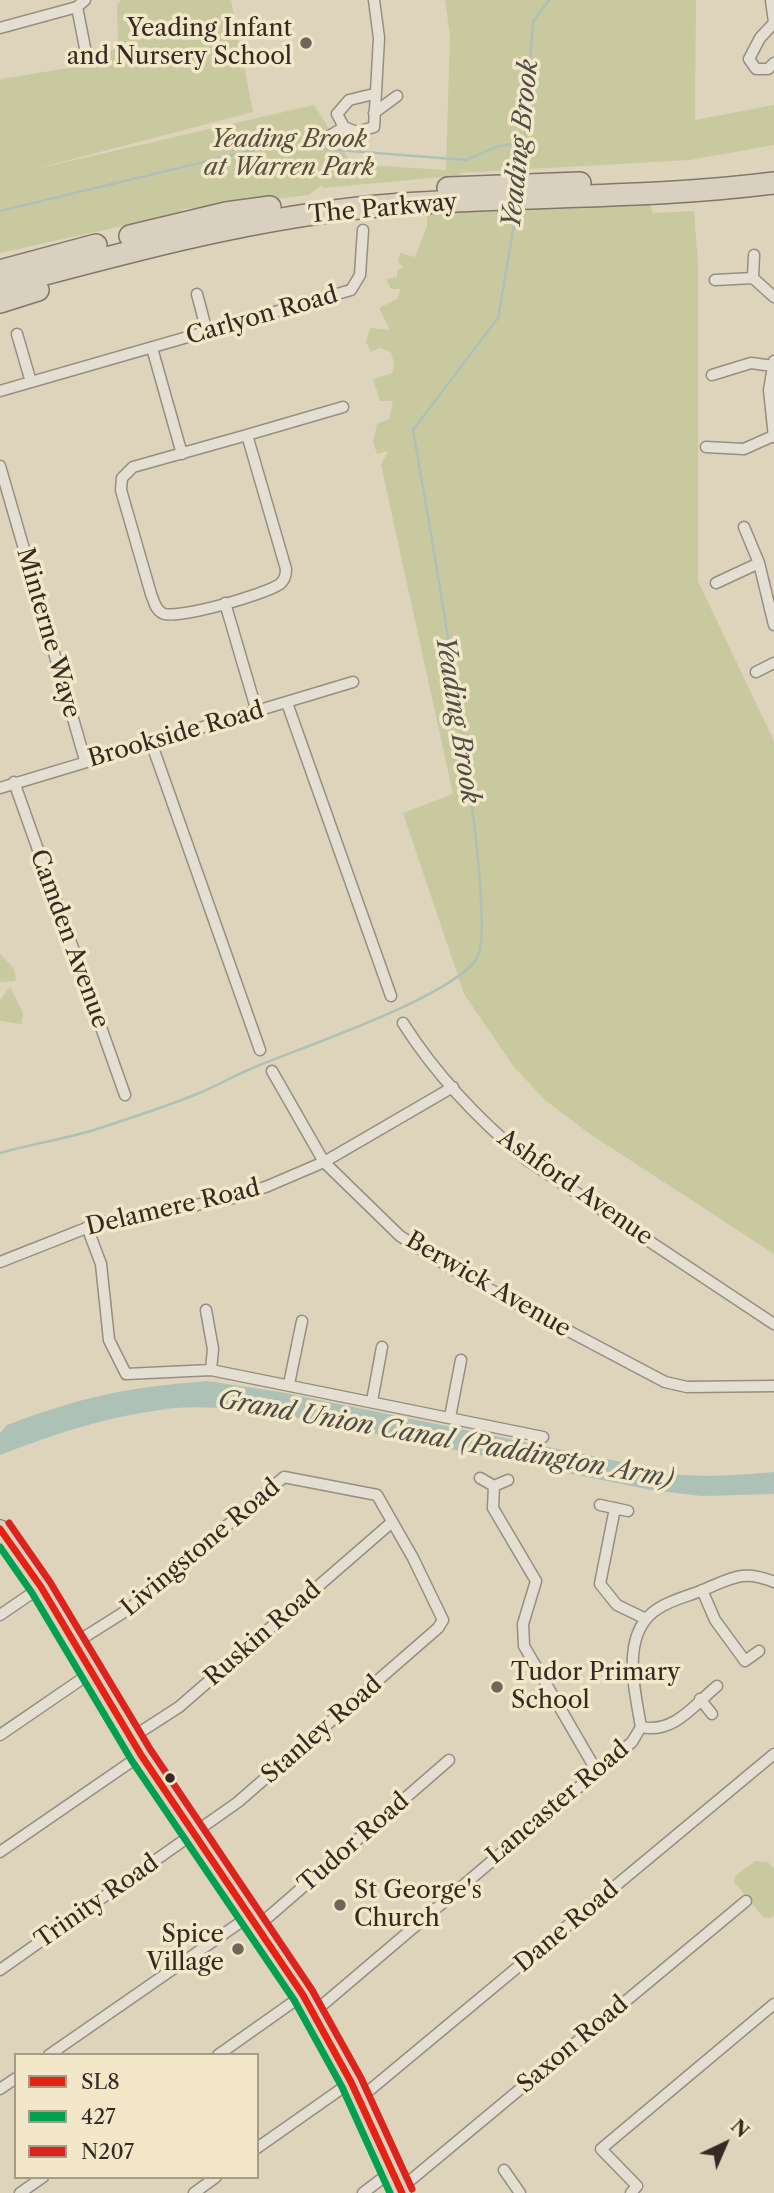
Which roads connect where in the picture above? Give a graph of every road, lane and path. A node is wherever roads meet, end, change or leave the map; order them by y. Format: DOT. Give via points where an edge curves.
graph roads {
  1 [pos="374,0"];
  2 [pos="771,0"];
  3 [pos="81,4"];
  4 [pos="774,22"];
  5 [pos="0,28"];
  6 [pos="86,53"];
  7 [pos="774,63"];
  8 [pos="374,94"];
  9 [pos="397,96"];
  10 [pos="374,113"];
  11 [pos="344,127"];
  12 [pos="323,140"];
  13 [pos="774,168"];
  14 [pos="774,183"];
  15 [pos="541,190"];
  16 [pos="363,230"];
  17 [pos="138,241"];
  18 [pos="754,255"];
  19 [pos="0,257"];
  20 [pos="0,271"];
  21 [pos="753,278"];
  22 [pos="715,280"];
  23 [pos="0,286"];
  24 [pos="197,294"];
  25 [pos="774,297"];
  26 [pos="0,302"];
  27 [pos="207,332"];
  28 [pos="17,334"];
  29 [pos="152,348"];
  30 [pos="773,363"];
  31 [pos="712,375"];
  32 [pos="30,382"];
  33 [pos="0,391"];
  34 [pos="343,407"];
  35 [pos="247,435"];
  36 [pos="773,436"];
  37 [pos="706,447"];
  38 [pos="182,454"];
  39 [pos="0,466"];
  40 [pos="744,527"];
  41 [pos="760,563"];
  42 [pos="716,583"];
  43 [pos="225,603"];
  44 [pos="772,612"];
  45 [pos="774,625"];
  46 [pos="774,663"];
  47 [pos="756,672"];
  48 [pos="353,682"];
  49 [pos="287,703"];
  50 [pos="257,712"];
  51 [pos="150,742"];
  52 [pos="85,761"];
  53 [pos="14,782"];
  54 [pos="0,788"];
  55 [pos="390,996"];
  56 [pos="403,1023"];
  57 [pos="260,1050"];
  58 [pos="272,1071"];
  59 [pos="453,1087"];
  60 [pos="125,1095"];
  61 [pos="324,1162"];
  62 [pos="86,1227"];
  63 [pos="0,1262"];
  64 [pos="205,1310"];
  65 [pos="302,1321"];
  66 [pos="774,1324"];
  67 [pos="382,1347"];
  68 [pos="461,1360"];
  69 [pos="211,1370"];
  70 [pos="289,1384"];
  71 [pos="774,1387"];
  72 [pos="372,1401"];
  73 [pos="450,1417"];
  74 [pos="543,1437"];
  75 [pos="480,1478"];
  76 [pos="508,1480"];
  77 [pos="494,1486"];
  78 [pos="600,1505"];
  79 [pos="615,1508"];
  80 [pos="628,1511"];
  81 [pos="391,1523"];
  82 [pos="0,1529"];
  83 [pos="774,1582"];
  84 [pos="41,1587"];
  85 [pos="702,1590"];
  86 [pos="0,1615"];
  87 [pos="646,1619"];
  88 [pos="75,1643"];
  89 [pos="759,1651"];
  90 [pos="92,1672"];
  91 [pos="717,1686"];
  92 [pos="700,1699"];
  93 [pos="712,1714"];
  94 [pos="641,1727"];
  95 [pos="0,1735"];
  96 [pos="131,1738"];
  97 [pos="774,1754"];
  98 [pos="141,1755"];
  99 [pos="449,1760"];
  100 [pos="596,1770"];
  101 [pos="195,1834"];
  102 [pos="0,1852"];
  103 [pos="746,1901"];
  104 [pos="254,1920"];
  105 [pos="0,1970"];
  106 [pos="303,1995"];
  107 [pos="774,2004"];
  108 [pos="313,2013"];
  109 [pos="52,2053"];
  110 [pos="221,2053"];
  111 [pos="351,2082"];
  112 [pos="359,2099"];
  113 [pos="259,2147"];
  114 [pos="504,2170"];
  115 [pos="392,2171"];
  116 [pos="40,2179"];
  117 [pos="213,2179"];
  118 [pos="401,2191"];
  119 [pos="20,2193"];
  120 [pos="194,2193"];
  121 [pos="363,2193"];
  122 [pos="520,2193"];
  123 [pos="631,2193"];
  1 -- 8 [label="street" via="379,38"];
  2 -- 4 [label="street"];
  3 -- 5 [label="street"];
  3 -- 6 [label="street"];
  4 -- 7 [label="street" via="749,59 756,69 768,69"];
  8 -- 10 [label="street"];
  8 -- 11 [label="street" via="349,100 337,114"];
  9 -- 10 [label="street"];
  10 -- 11 [label="street" via="374,127 357,132"];
  11 -- 12 [label="street"];
  13 -- 15 [label="highway, The Parkway"];
  14 -- 15 [label="highway, The Parkway" via="684,192"];
  15 -- 17 [label="highway, The Parkway" via="377,206"];
  16 -- 27 [label="street, Carlyon Road" via="360,275 351,290"];
  17 -- 19 [label="highway"];
  17 -- 20 [label="highway, The Parkway"];
  17 -- 23 [label="highway, The Parkway"];
  17 -- 26 [label="highway" via="95,269"];
  18 -- 21 [label="street"];
  21 -- 22 [label="street"];
  21 -- 25 [label="street"];
  24 -- 27 [label="street"];
  27 -- 29 [label="street, Carlyon Road"];
  28 -- 32 [label="street"];
  29 -- 32 [label="street"];
  29 -- 38 [label="street"];
  30 -- 31 [label="street" via="751,363"];
  30 -- 36 [label="street" via="769,390"];
  32 -- 33 [label="street"];
  34 -- 35 [label="street"];
  35 -- 38 [label="street"];
  35 -- 43 [label="street" via="286,573 278,584"];
  36 -- 37 [label="street" via="744,449"];
  38 -- 43 [label="street" via="130,469 121,481 122,496 159,611 176,616"];
  39 -- 52 [label="street, Minterne Waye"];
  40 -- 41 [label="street"];
  41 -- 42 [label="street"];
  41 -- 44 [label="street"];
  43 -- 50 [label="street"];
  44 -- 45 [label="street"];
  46 -- 47 [label="street"];
  48 -- 49 [label="street, Brookside Road"];
  49 -- 50 [label="street, Brookside Road"];
  49 -- 55 [label="street"];
  50 -- 51 [label="street, Brookside Road"];
  51 -- 52 [label="street, Brookside Road"];
  51 -- 57 [label="street"];
  52 -- 53 [label="street, Brookside Road"];
  53 -- 54 [label="street, Brookside Road"];
  53 -- 60 [label="street, Camden Avenue"];
  56 -- 59 [label="street, Ashford Avenue"];
  58 -- 61 [label="street, Berwick Avenue"];
  59 -- 61 [label="street, Delamere Road"];
  59 -- 66 [label="street, Ashford Avenue" via="527,1160"];
  61 -- 62 [label="street, Delamere Road" via="233,1198"];
  61 -- 71 [label="street, Berwick Avenue" via="418,1250 665,1382 687,1387"];
  62 -- 63 [label="street, Delamere Road"];
  62 -- 69 [label="street" via="101,1265 109,1340 124,1373"];
  64 -- 69 [label="street" via="213,1349"];
  65 -- 70 [label="street"];
  67 -- 72 [label="street"];
  68 -- 73 [label="street"];
  69 -- 70 [label="street"];
  70 -- 72 [label="street"];
  72 -- 73 [label="street"];
  73 -- 74 [label="street"];
  75 -- 77 [label="street"];
  76 -- 77 [label="street"];
  77 -- 100 [label="street" via="497,1515 535,1577 535,1592 523,1624 524,1646"];
  78 -- 79 [label="street"];
  79 -- 80 [label="street"];
  79 -- 87 [label="street" via="600,1584 617,1605"];
  81 -- 88 [label="street, Livingstone Road" via="382,1501 373,1493 280,1478 129,1609"];
  81 -- 96 [label="street, Ruskin Road" via="179,1707"];
  81 -- 101 [label="street, Stanley Road" via="443,1620 438,1628"];
  82 -- 84 [label="main road"];
  83 -- 85 [label="street" via="737,1574"];
  84 -- 86 [label="street"];
  84 -- 88 [label="main road"];
  85 -- 87 [label="street" via="659,1608"];
  85 -- 89 [label="street" via="741,1665"];
  87 -- 94 [label="street, Lancaster Road" via="632,1658"];
  88 -- 90 [label="main road"];
  90 -- 95 [label="street"];
  90 -- 96 [label="main road"];
  91 -- 92 [label="street"];
  92 -- 93 [label="street"];
  92 -- 94 [label="street" via="673,1725 655,1730"];
  94 -- 100 [label="street, Lancaster Road" via="620,1755"];
  96 -- 98 [label="main road"];
  97 -- 112 [label="street, Dane Road"];
  98 -- 101 [label="main road"];
  98 -- 102 [label="street"];
  99 -- 104 [label="street, Tudor Road"];
  100 -- 108 [label="street, Lancaster Road"];
  101 -- 104 [label="main road"];
  101 -- 105 [label="street, Trinity Road"];
  103 -- 118 [label="street, Saxon Road"];
  104 -- 106 [label="main road"];
  104 -- 109 [label="street, Tudor Road"];
  106 -- 108 [label="main road"];
  106 -- 110 [label="street"];
  107 -- 123 [label="street" via="601,2149 637,2186"];
  108 -- 111 [label="main road"];
  111 -- 112 [label="main road"];
  111 -- 113 [label="street"];
  112 -- 115 [label="main road"];
  114 -- 122 [label="street"];
  115 -- 118 [label="main road"];
  115 -- 121 [label="street"];
  116 -- 119 [label="street"];
  117 -- 120 [label="street"];
}
